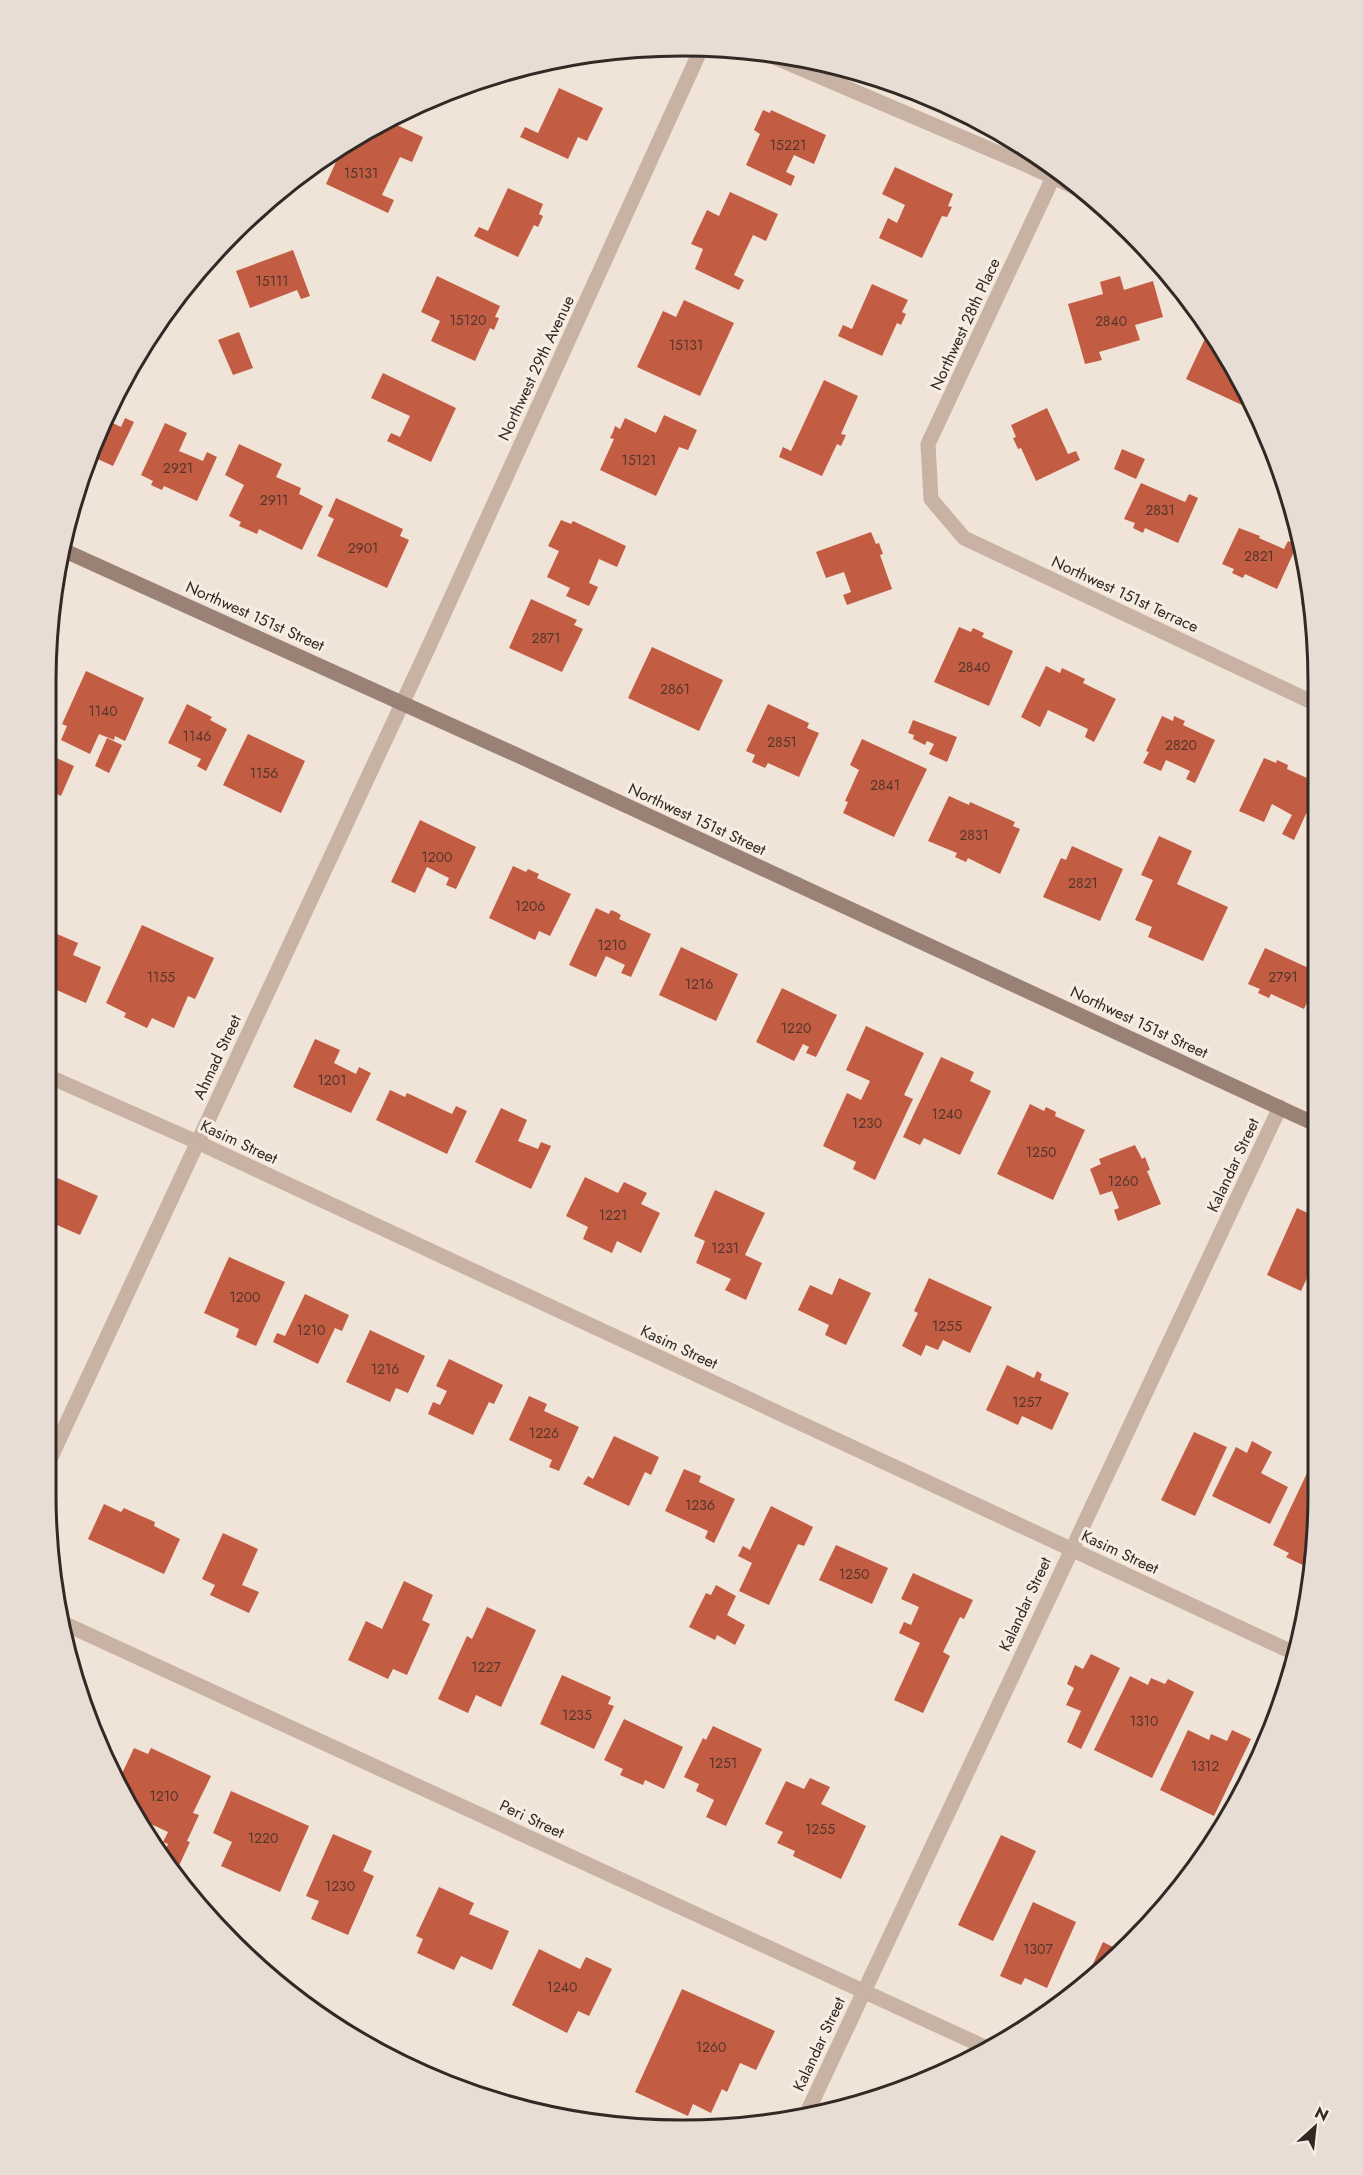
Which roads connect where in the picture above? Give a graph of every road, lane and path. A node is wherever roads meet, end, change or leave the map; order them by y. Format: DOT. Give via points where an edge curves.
graph roads {
  1 [pos="698,56"];
  2 [pos="799,67"];
  3 [pos="1032,163"];
  4 [pos="1053,178"];
  5 [pos="931,499"];
  6 [pos="69,553"];
  7 [pos="1308,700"];
  8 [pos="402,703"];
  9 [pos="56,1080"];
  10 [pos="1280,1107"];
  11 [pos="1308,1121"];
  12 [pos="196,1143"];
  13 [pos="56,1448"];
  14 [pos="1071,1549"];
  15 [pos="70,1626"];
  16 [pos="1287,1650"];
  17 [pos="864,1992"];
  18 [pos="978,2044"];
  19 [pos="810,2106"];
  1 -- 8 [label="street, Northwest 29th Avenue"];
  2 -- 3 [label="street"];
  4 -- 5 [label="street, Northwest 28th Place" via="928,444"];
  5 -- 7 [label="street, Northwest 151st Terrace" via="964,538"];
  6 -- 8 [label="street, Northwest 151st Street"];
  8 -- 10 [label="street, Northwest 151st Street"];
  8 -- 12 [label="street, Ahmad Street"];
  9 -- 12 [label="street, Kasim Street"];
  10 -- 11 [label="street, Northwest 151st Street"];
  10 -- 14 [label="street, Kalandar Street"];
  12 -- 13 [label="street, Ahmad Street"];
  12 -- 14 [label="street, Kasim Street"];
  14 -- 16 [label="street, Kasim Street"];
  14 -- 17 [label="street, Kalandar Street"];
  15 -- 17 [label="street, Peri Street"];
  17 -- 18 [label="street, Peri Street"];
  17 -- 19 [label="street, Kalandar Street"];
}
